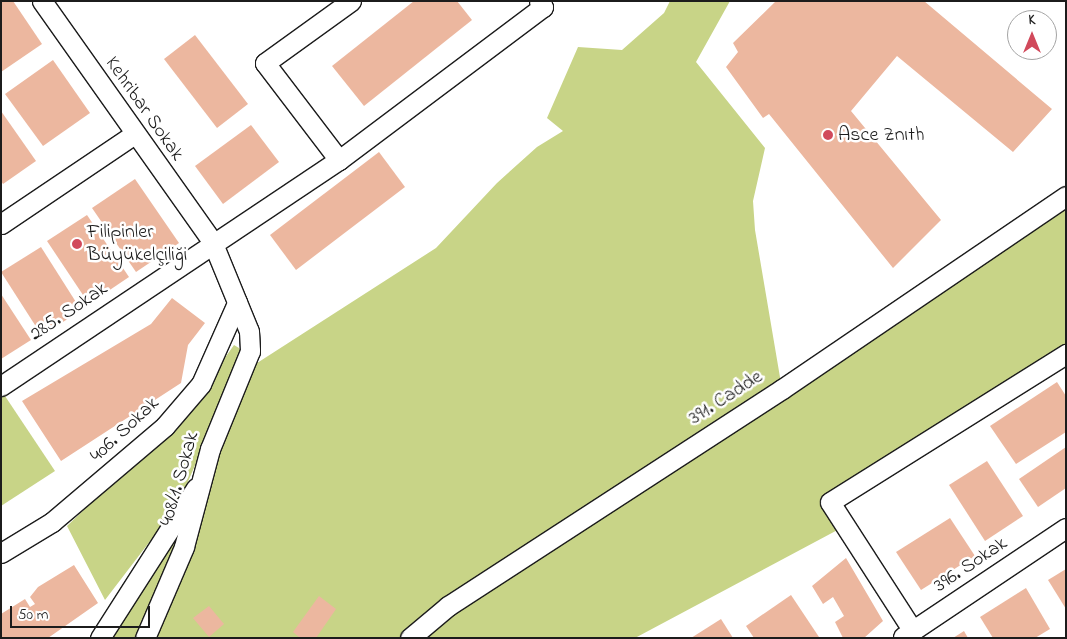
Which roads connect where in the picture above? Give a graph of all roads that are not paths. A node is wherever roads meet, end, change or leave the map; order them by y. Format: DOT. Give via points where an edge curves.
graph roads {
  1 [pos="42,1"];
  2 [pos="350,1"];
  3 [pos="539,1"];
  4 [pos="133,135"];
  5 [pos="339,160"];
  6 [pos="1066,196"];
  7 [pos="1,224"];
  8 [pos="212,241"];
  9 [pos="237,303"];
  10 [pos="249,331"];
  11 [pos="1066,354"];
  12 [pos="1,386"];
  13 [pos="202,479"];
  14 [pos="1066,528"];
  15 [pos="1,553"];
  16 [pos="907,634"];
  17 [pos="100,638"];
  18 [pos="145,638"];
  19 [pos="410,638"];
  1 -- 4 [label="street, Kehribar Sokak"];
  2 -- 5 [label="street" via="265,63"];
  3 -- 5 [label="street, 285. Sokak" via="543,7"];
  4 -- 7 [label="street"];
  4 -- 8 [label="street, Kehribar Sokak"];
  5 -- 8 [label="street, 285. Sokak"];
  6 -- 19 [label="street, 391. Cadde" via="782,389 448,606"];
  8 -- 9 [label="street, Kehribar Sokak"];
  8 -- 12 [label="street, 285. Sokak"];
  9 -- 10 [label="street, Kehribar Sokak"];
  9 -- 15 [label="street, 406. Sokak" via="201,384 165,426 52,522"];
  10 -- 13 [label="street, 408/1. Sokak" via="250,351"];
  11 -- 16 [label="street" via="830,502"];
  13 -- 17 [label="street"];
  13 -- 18 [label="street, 408/1. Sokak" via="184,547"];
  14 -- 16 [label="street, 396. Sokak"];
}
